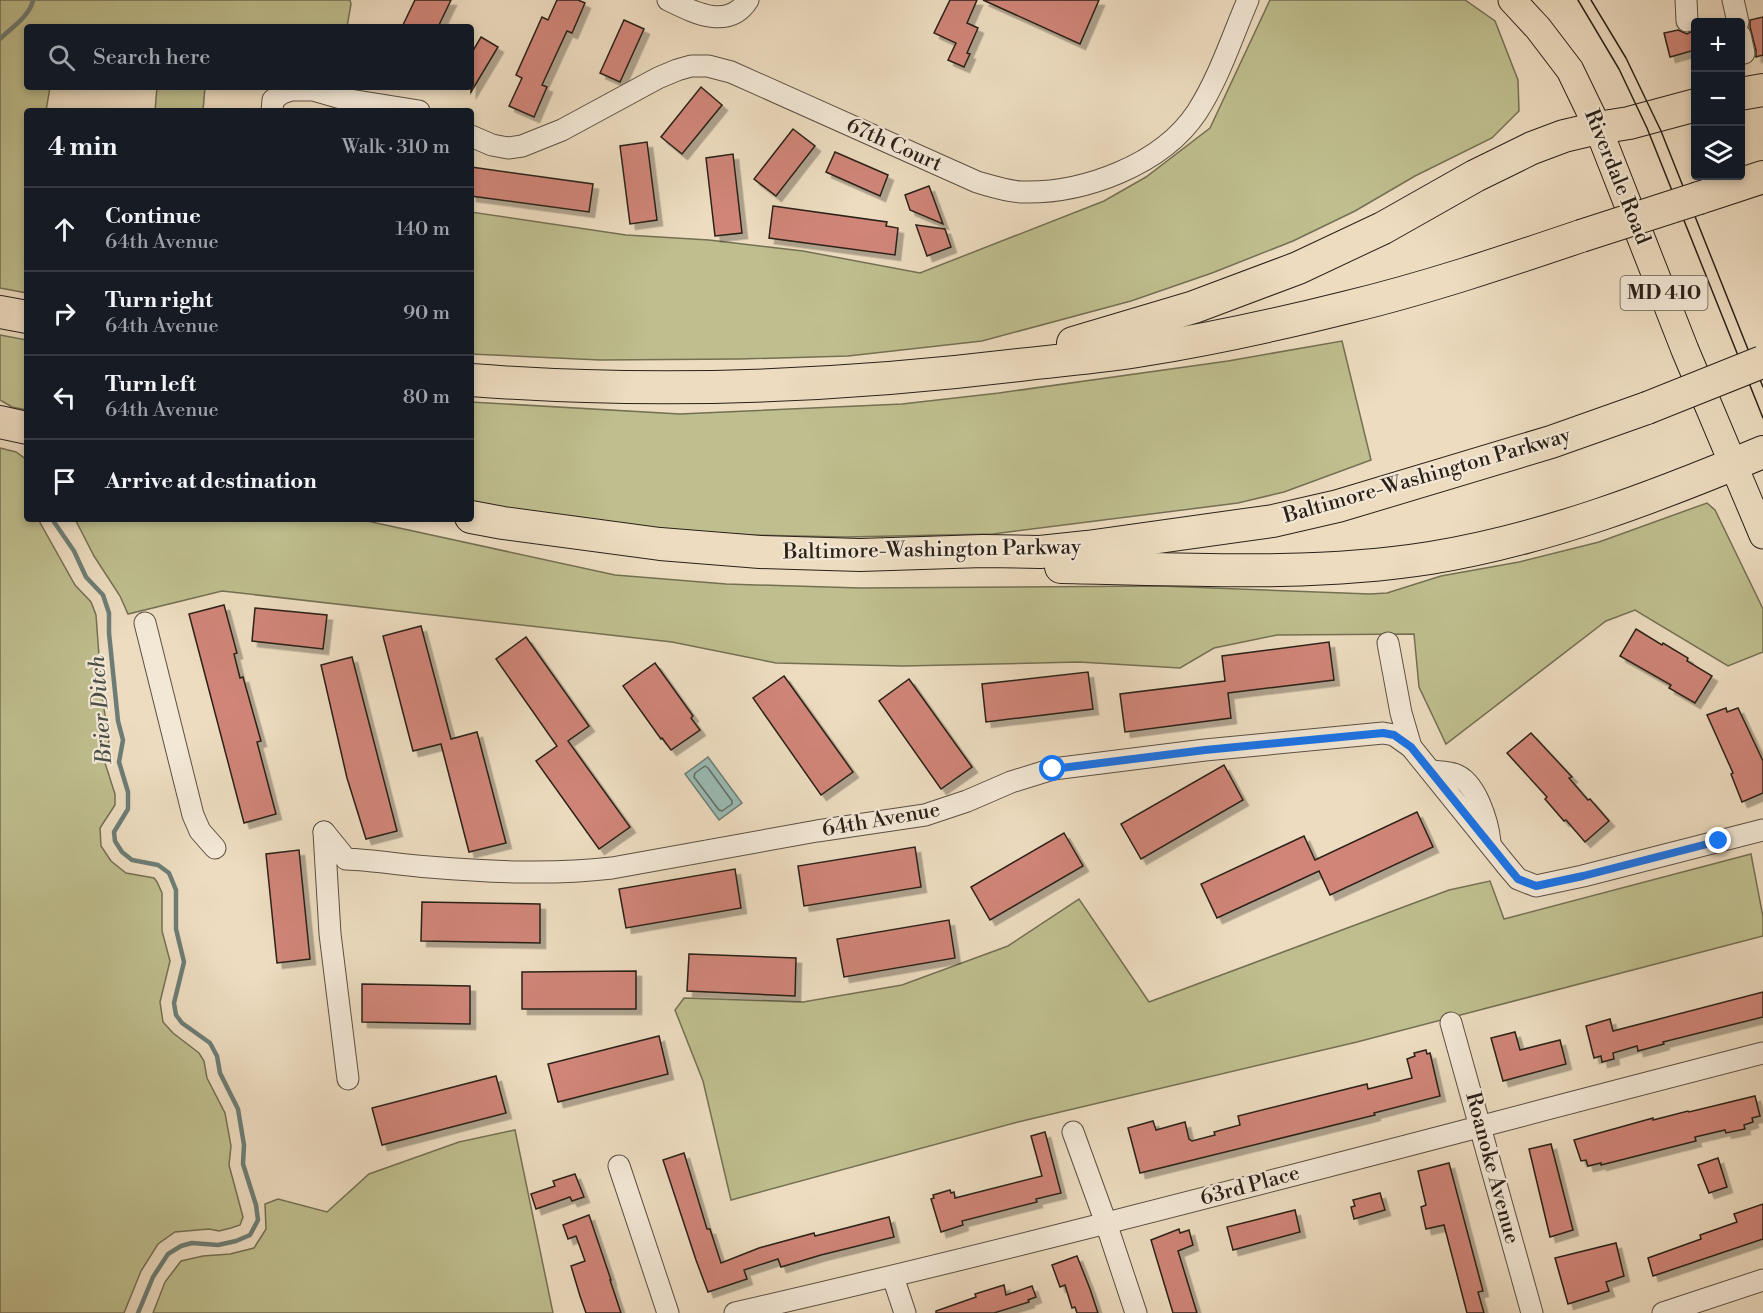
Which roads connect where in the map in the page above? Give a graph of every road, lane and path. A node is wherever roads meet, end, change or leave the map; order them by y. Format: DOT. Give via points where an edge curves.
graph roads {
  1 [pos="668,0"];
  2 [pos="748,0"];
  3 [pos="1248,0"];
  4 [pos="1512,0"];
  5 [pos="1733,0"];
  6 [pos="1737,18"];
  7 [pos="291,90"];
  8 [pos="291,90"];
  9 [pos="313,90"];
  10 [pos="313,90"];
  11 [pos="1763,90"];
  12 [pos="1745,93"];
  13 [pos="336,105"];
  14 [pos="1691,106"];
  15 [pos="272,108"];
  16 [pos="378,108"];
  17 [pos="1598,128"];
  18 [pos="474,137"];
  19 [pos="1763,177"];
  20 [pos="0,312"];
  21 [pos="24,316"];
  22 [pos="1763,362"];
  23 [pos="908,377"];
  24 [pos="474,380"];
  25 [pos="0,422"];
  26 [pos="24,427"];
  27 [pos="1763,452"];
  28 [pos="1732,465"];
  29 [pos="474,518"];
  30 [pos="1763,535"];
  31 [pos="860,555"];
  32 [pos="145,623"];
  33 [pos="1388,643"];
  34 [pos="1411,747"];
  35 [pos="1763,830"];
  36 [pos="215,848"];
  37 [pos="1451,1023"];
  38 [pos="1763,1053"];
  39 [pos="348,1079"];
  40 [pos="1481,1125"];
  41 [pos="1072,1132"];
  42 [pos="619,1166"];
  43 [pos="1106,1223"];
  44 [pos="893,1277"];
  45 [pos="1763,1280"];
  46 [pos="668,1313"];
  47 [pos="735,1313"];
  48 [pos="905,1313"];
  49 [pos="1136,1313"];
  50 [pos="1532,1313"];
  51 [pos="1663,1313"];
  1 -- 2 [label="street" via="715,17 736,13"];
  3 -- 18 [label="street, 67th Court" via="1198,111 1169,144 1130,169 1056,190 1020,192 977,182 731,72 708,66 691,66 667,74 562,130 522,146 508,148"];
  4 -- 17 [label="main road, Riverdale Road / MD 410" via="1570,70"];
  5 -- 6 [label="street"];
  7 -- 15 [label="street" via="273,100"];
  8 -- 9 [label="street"];
  10 -- 13 [label="street"];
  11 -- 12 [label="highway"];
  13 -- 16 [label="street"];
  14 -- 17 [label="highway"];
  17 -- 23 [label="highway" via="1532,148 1373,233 1249,288 1077,343"];
  17 -- 28 [label="main road, Riverdale Road / MD 410"];
  19 -- 23 [label="highway, bridge" via="1484,269 1340,309 1140,350"];
  20 -- 21 [label="highway"];
  22 -- 31 [label="highway, Baltimore-Washington Parkway, bridge" via="1583,431 1338,506 1273,521 1040,552"];
  23 -- 24 [label="highway" via="735,386"];
  25 -- 26 [label="highway"];
  27 -- 28 [label="highway"];
  28 -- 30 [label="main road, Riverdale Road / MD 410"];
  28 -- 31 [label="highway" via="1552,531 1430,558 1364,566 1267,569 1023,566"];
  29 -- 31 [label="highway, Baltimore-Washington Parkway" via="660,544"];
  32 -- 36 [label="street" via="193,815 200,831"];
  33 -- 34 [label="street"];
  34 -- 35 [label="street, 64th Avenue" via="1431,771 1456,774 1474,791 1488,824 1491,846 1518,879 1536,886"];
  34 -- 39 [label="street, 64th Avenue" via="1394,735 1383,733 1057,769 925,815 580,872 426,867 346,859 324,832 330,934"];
  37 -- 40 [label="street, Roanoke Avenue"];
  38 -- 40 [label="street, 63rd Place"];
  40 -- 43 [label="street, 63rd Place"];
  40 -- 50 [label="street, Roanoke Avenue"];
  41 -- 43 [label="street"];
  42 -- 46 [label="street"];
  43 -- 44 [label="street, 63rd Place"];
  43 -- 49 [label="street"];
  44 -- 47 [label="street, 63rd Place"];
  44 -- 48 [label="street"];
  45 -- 51 [label="street"];
}
